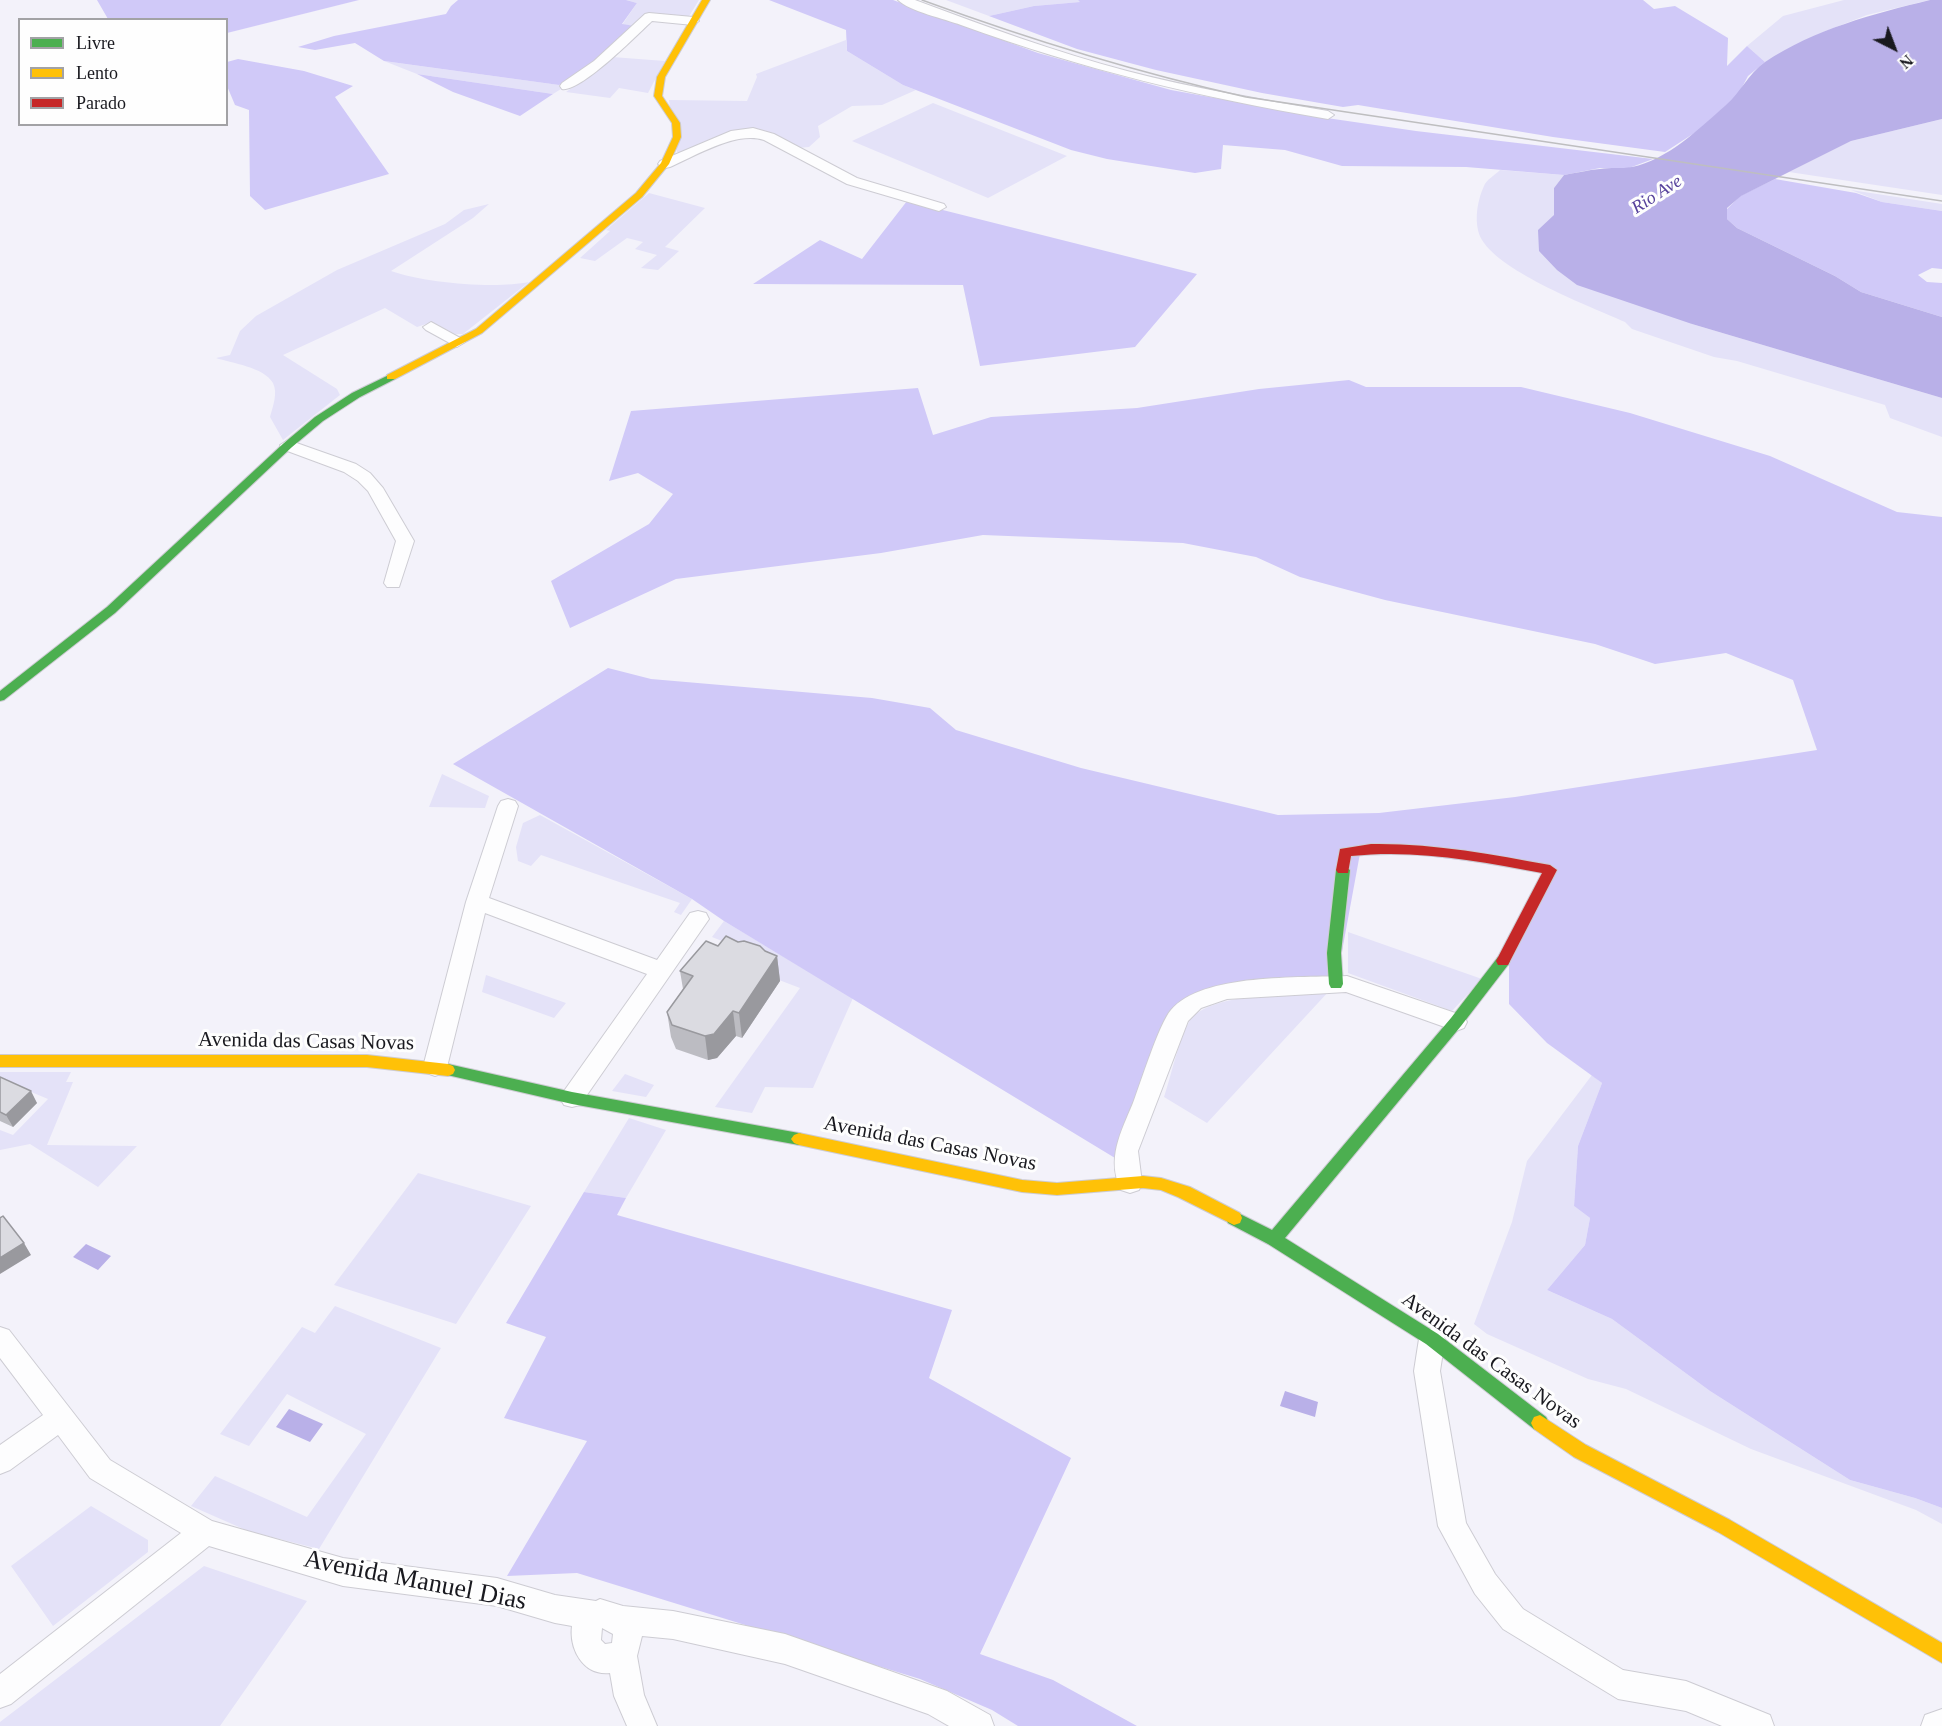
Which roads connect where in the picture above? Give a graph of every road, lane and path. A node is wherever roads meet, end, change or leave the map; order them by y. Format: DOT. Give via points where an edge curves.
graph roads {
  1 [pos="706,0"];
  2 [pos="904,0"];
  3 [pos="693,21"];
  4 [pos="566,86"];
  5 [pos="1328,115"];
  6 [pos="665,164"];
  7 [pos="939,207"];
  8 [pos="431,327"];
  9 [pos="457,342"];
  10 [pos="288,445"];
  11 [pos="393,583"];
  12 [pos="0,697"];
  13 [pos="508,806"];
  14 [pos="477,902"];
  15 [pos="698,919"];
  16 [pos="662,971"];
  17 [pos="1336,984"];
  18 [pos="1456,1022"];
  19 [pos="0,1061"];
  20 [pos="435,1067"];
  21 [pos="572,1098"];
  22 [pos="1130,1183"];
  23 [pos="1274,1239"];
  24 [pos="0,1338"];
  25 [pos="1432,1339"];
  26 [pos="62,1417"];
  27 [pos="0,1461"];
  28 [pos="205,1532"];
  29 [pos="608,1639"];
  30 [pos="1942,1654"];
  31 [pos="0,1693"];
  32 [pos="1942,1724"];
  33 [pos="642,1726"];
  34 [pos="979,1726"];
  35 [pos="1759,1726"];
  36 [pos="1936,1726"];
  1 -- 3 [label="street"];
  2 -- 5 [label="street" via="1097,67 1167,85"];
  3 -- 4 [label="street" via="649,17 598,64"];
  3 -- 6 [label="street" via="661,77 658,96 677,130"];
  6 -- 7 [label="street" via="736,134 753,132 852,181"];
  6 -- 9 [label="street" via="639,195 479,331"];
  8 -- 9 [label="street"];
  9 -- 10 [label="street" via="356,395"];
  10 -- 11 [label="street" via="350,468 375,488 405,542"];
  10 -- 12 [label="street" via="111,610"];
  13 -- 14 [label="street"];
  14 -- 16 [label="street"];
  14 -- 20 [label="street"];
  15 -- 16 [label="street"];
  16 -- 21 [label="street"];
  17 -- 18 [label="street" via="1347,984"];
  17 -- 18 [label="street" via="1334,953 1345,852 1361,848 1423,848 1550,870 1509,953"];
  17 -- 22 [label="street" via="1227,991 1194,1002 1178,1017 1126,1151"];
  18 -- 23 [label="street"];
  19 -- 20 [label="street, Avenida das Casas Novas" via="367,1060"];
  20 -- 21 [label="street, Avenida das Casas Novas"];
  21 -- 22 [label="street, Avenida das Casas Novas" via="762,1131 1022,1186 1057,1189"];
  22 -- 23 [label="street, Avenida das Casas Novas" via="1161,1184 1184,1192"];
  23 -- 25 [label="street, Avenida das Casas Novas"];
  24 -- 26 [label="street, Avenida Manuel Dias"];
  25 -- 30 [label="street, Avenida das Casas Novas" via="1573,1446 1724,1526"];
  25 -- 35 [label="street" via="1427,1371 1452,1526 1485,1584 1513,1618 1618,1684 1686,1696"];
  26 -- 27 [label="street"];
  26 -- 28 [label="street, Avenida Manuel Dias" via="100,1469"];
  28 -- 29 [label="street, Avenida Manuel Dias" via="343,1572 497,1592 555,1609"];
  28 -- 31 [label="street"];
  29 -- 33 [label="street"];
  29 -- 34 [label="street" via="673,1625 785,1648 936,1702"];
  32 -- 36 [label="street"];
}
